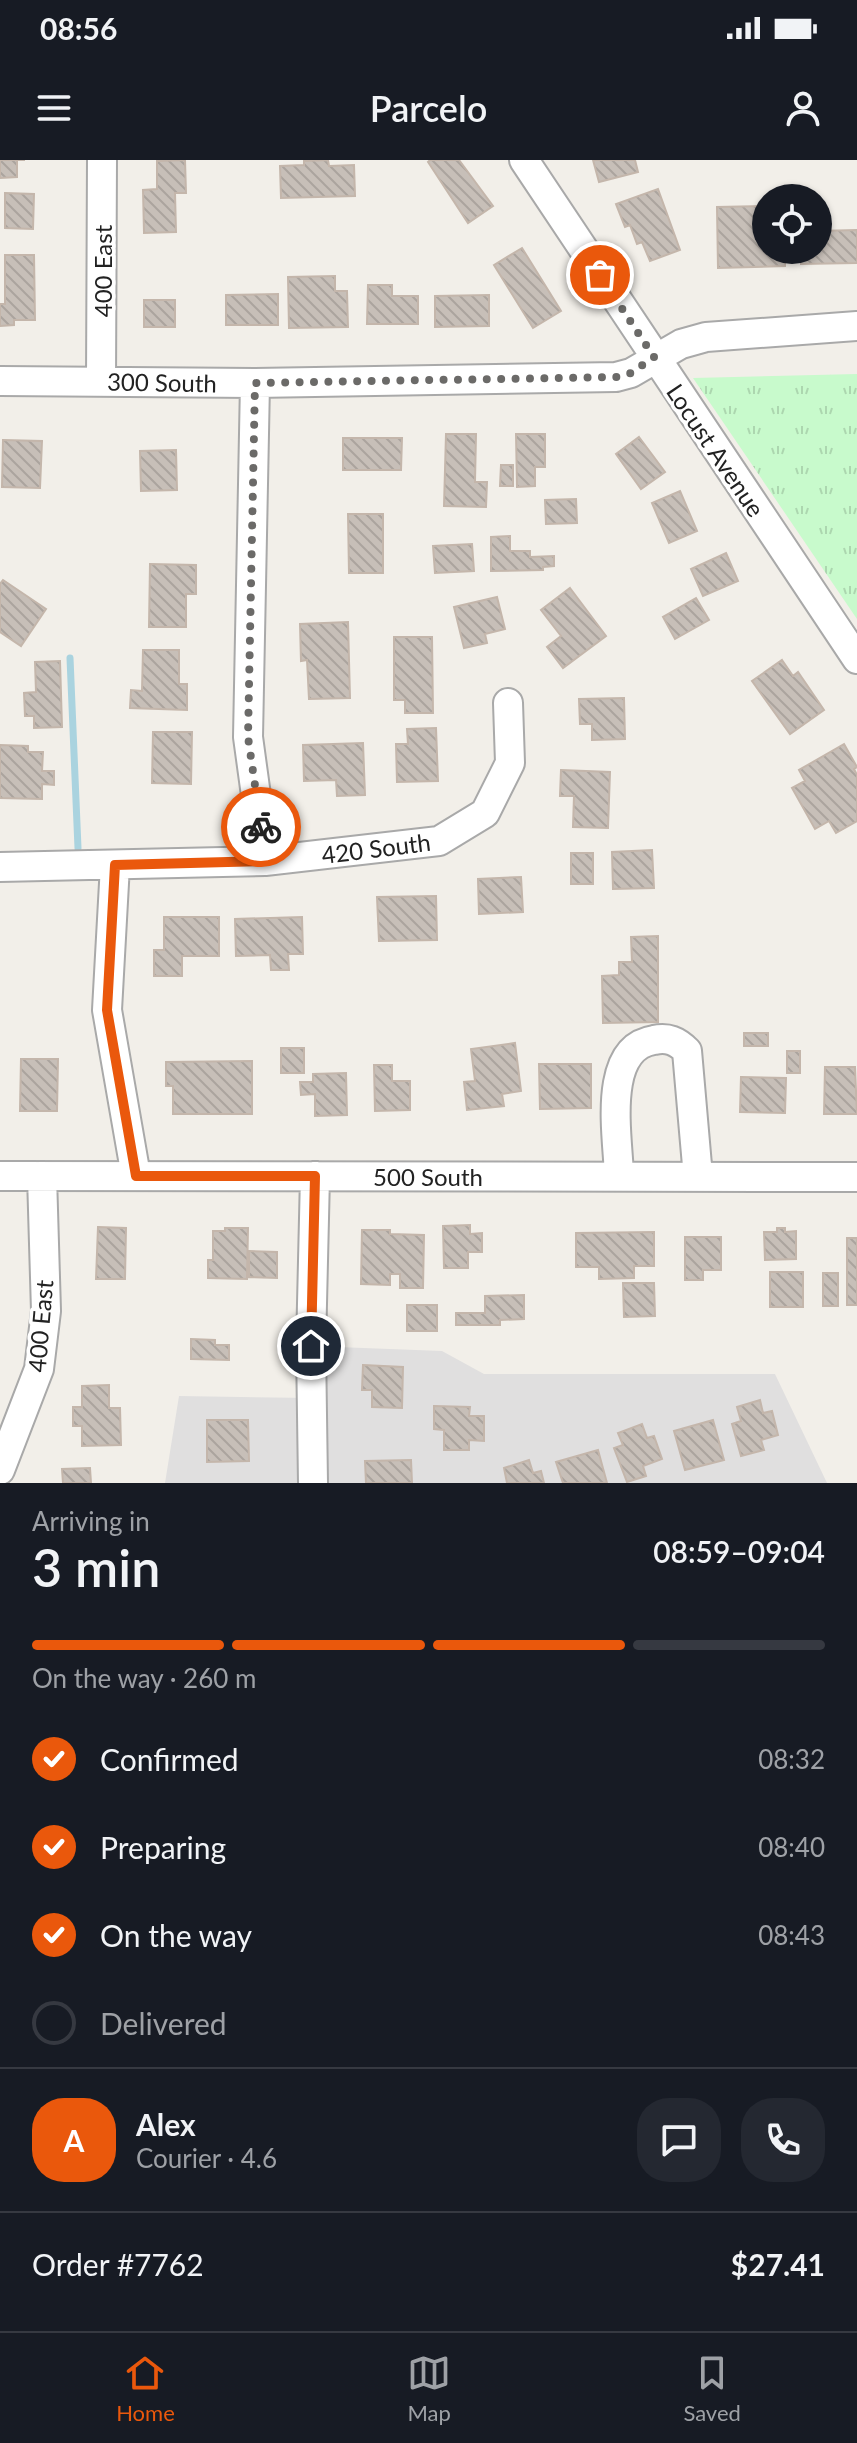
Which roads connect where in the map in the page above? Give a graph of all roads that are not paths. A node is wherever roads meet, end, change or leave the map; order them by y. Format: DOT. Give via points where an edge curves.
graph roads {
  1 [pos="102,160"];
  2 [pos="524,160"];
  3 [pos="857,326"];
  4 [pos="654,357"];
  5 [pos="0,381"];
  6 [pos="101,381"];
  7 [pos="255,383"];
  8 [pos="857,659"];
  9 [pos="508,703"];
  10 [pos="265,861"];
  11 [pos="115,865"];
  12 [pos="0,867"];
  13 [pos="0,1176"];
  14 [pos="42,1176"];
  15 [pos="136,1176"];
  16 [pos="315,1176"];
  17 [pos="619,1176"];
  18 [pos="698,1177"];
  19 [pos="857,1177"];
  20 [pos="0,1470"];
  21 [pos="313,1483"];
  1 -- 6 [label="street, 400 East"];
  2 -- 4 [label="street, Locust Avenue"];
  3 -- 4 [label="street, 300 South" via="706,337"];
  4 -- 7 [label="street, 300 South" via="616,377"];
  4 -- 8 [label="street, Locust Avenue"];
  5 -- 6 [label="street, 300 South"];
  6 -- 7 [label="street, 300 South"];
  7 -- 10 [label="street" via="248,737"];
  9 -- 10 [label="street, 420 South" via="510,763 485,813 439,841"];
  10 -- 11 [label="street, 420 South"];
  11 -- 12 [label="street, 420 South"];
  11 -- 15 [label="street" via="107,1010"];
  13 -- 14 [label="street, 500 South"];
  14 -- 15 [label="street, 500 South"];
  14 -- 20 [label="street, 400 East" via="46,1311 39,1369"];
  15 -- 16 [label="street, 500 South"];
  16 -- 17 [label="street, 500 South"];
  16 -- 21 [label="street"];
  17 -- 18 [label="street, 500 South"];
  17 -- 18 [label="street" via="616,1078 636,1045 666,1038 687,1051"];
  18 -- 19 [label="street, 500 South"];
}
